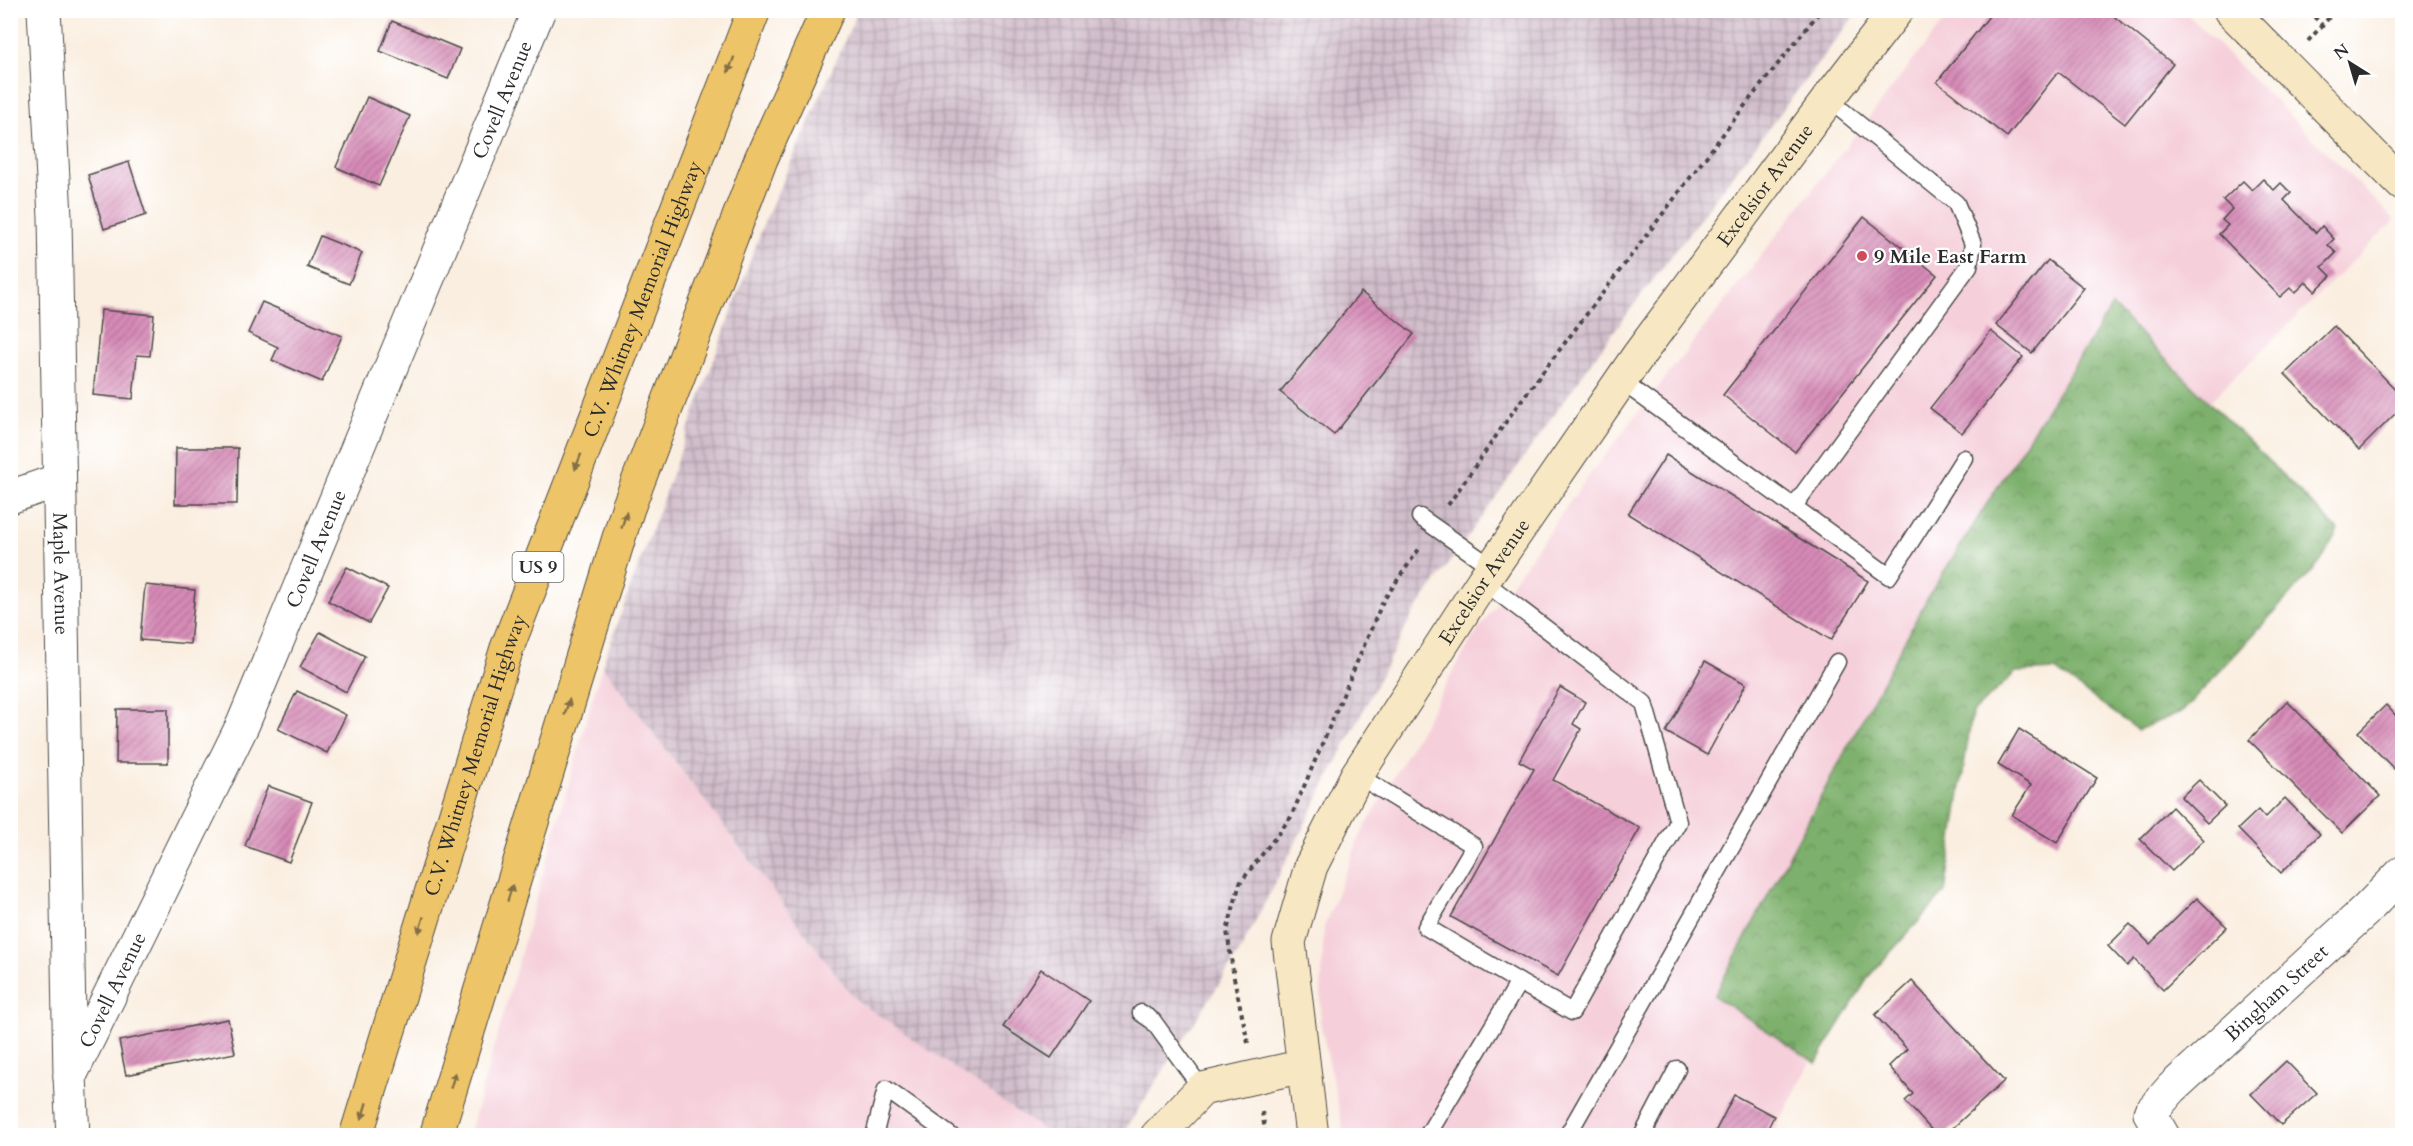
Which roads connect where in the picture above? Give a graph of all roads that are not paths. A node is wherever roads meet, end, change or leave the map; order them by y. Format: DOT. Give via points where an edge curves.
graph roads {
  1 [pos="44,10"];
  2 [pos="539,10"];
  3 [pos="754,10"];
  4 [pos="828,10"];
  5 [pos="1897,10"];
  6 [pos="2230,10"];
  7 [pos="1828,99"];
  8 [pos="2403,184"];
  9 [pos="1621,381"];
  10 [pos="1965,458"];
  11 [pos="59,480"];
  12 [pos="10,497"];
  13 [pos="1794,506"];
  14 [pos="1427,521"];
  15 [pos="1488,575"];
  16 [pos="1837,662"];
  17 [pos="1357,775"];
  18 [pos="2403,873"];
  19 [pos="1519,982"];
  20 [pos="1141,1013"];
  21 [pos="1303,1066"];
  22 [pos="1677,1070"];
  23 [pos="70,1077"];
  24 [pos="1202,1089"];
  25 [pos="2156,1124"];
  26 [pos="73,1136"];
  27 [pos="356,1136"];
  28 [pos="436,1136"];
  29 [pos="874,1136"];
  30 [pos="951,1136"];
  31 [pos="1157,1136"];
  32 [pos="1312,1136"];
  33 [pos="1427,1136"];
  34 [pos="1567,1136"];
  35 [pos="1642,1136"];
  1 -- 11 [label="street, Maple Avenue" via="55,216"];
  2 -- 23 [label="street, Covell Avenue" via="243,724"];
  3 -- 27 [label="highway, C.V. Whitney Memorial Highway / US 9, one-way" via="507,648"];
  28 -- 4 [label="highway, one-way" via="628,507 761,159"];
  5 -- 7 [label="street, Excelsior Avenue"];
  6 -- 8 [label="street"];
  7 -- 9 [label="street, Excelsior Avenue"];
  7 -- 13 [label="lane" via="1956,203 1973,244 1969,266"];
  9 -- 13 [label="lane"];
  9 -- 15 [label="street, Excelsior Avenue"];
  10 -- 13 [label="lane" via="1889,576"];
  11 -- 12 [label="street"];
  11 -- 23 [label="street, Maple Avenue"];
  14 -- 15 [label="lane"];
  15 -- 17 [label="street, Excelsior Avenue"];
  15 -- 19 [label="lane" via="1644,702 1678,822 1572,1012"];
  16 -- 34 [label="lane"];
  17 -- 19 [label="lane" via="1474,846 1426,927"];
  17 -- 21 [label="street, Excelsior Avenue" via="1311,866 1288,942"];
  18 -- 25 [label="street, Bingham Street" via="2172,1088"];
  19 -- 33 [label="lane"];
  20 -- 24 [label="lane" via="1153,1021"];
  21 -- 24 [label="street"];
  21 -- 32 [label="street, Excelsior Avenue"];
  22 -- 35 [label="lane"];
  23 -- 26 [label="street, Maple Avenue"];
  24 -- 31 [label="street"];
  29 -- 30 [label="lane" via="886,1089"];
}
